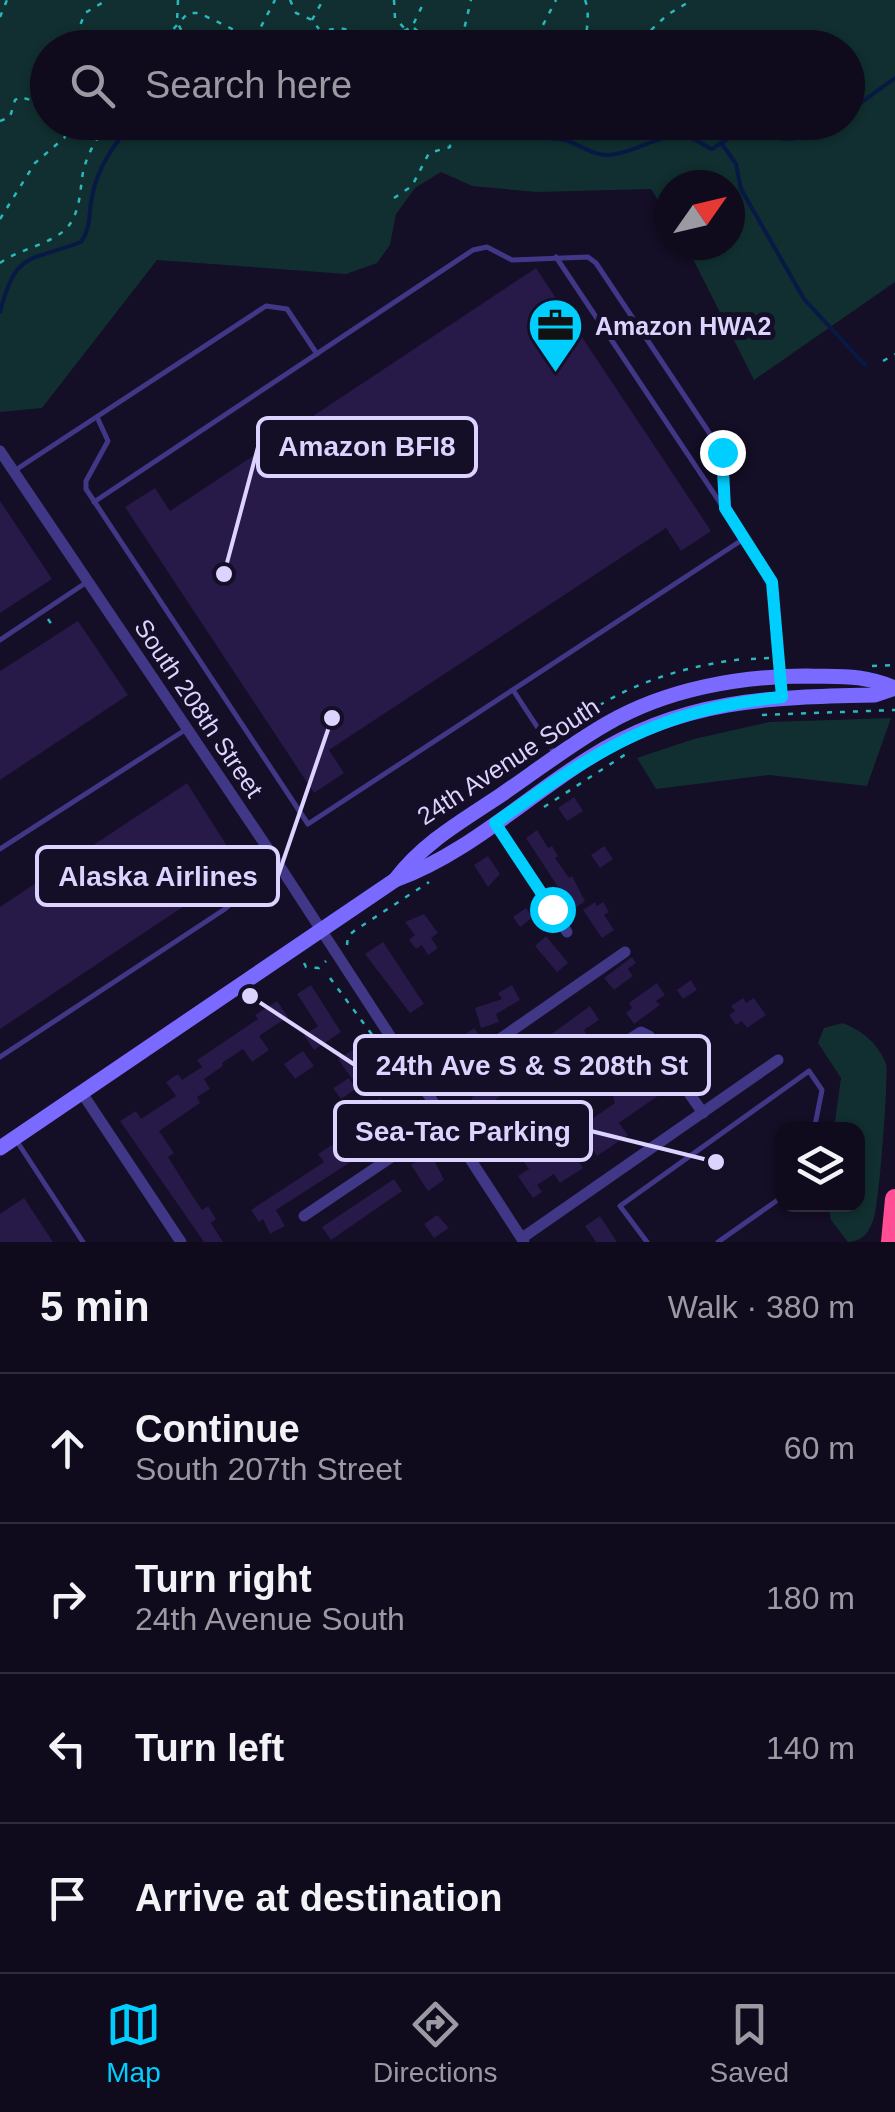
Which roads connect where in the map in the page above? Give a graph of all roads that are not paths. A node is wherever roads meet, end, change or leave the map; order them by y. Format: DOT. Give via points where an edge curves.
graph roads {
  1 [pos="556,257"];
  2 [pos="317,354"];
  3 [pos="97,416"];
  4 [pos="0,451"];
  5 [pos="14,472"];
  6 [pos="94,502"];
  7 [pos="725,508"];
  8 [pos="744,538"];
  9 [pos="87,582"];
  10 [pos="0,640"];
  11 [pos="780,676"];
  12 [pos="513,690"];
  13 [pos="782,697"];
  14 [pos="187,728"];
  15 [pos="556,757"];
  16 [pos="495,823"];
  17 [pos="0,849"];
  18 [pos="277,862"];
  19 [pos="395,880"];
  20 [pos="321,930"];
  21 [pos="567,932"];
  22 [pos="626,952"];
  23 [pos="630,1039"];
  24 [pos="0,1057"];
  25 [pos="778,1060"];
  26 [pos="425,1091"];
  27 [pos="82,1093"];
  28 [pos="703,1113"];
  29 [pos="446,1121"];
  30 [pos="816,1122"];
  31 [pos="15,1138"];
  32 [pos="0,1148"];
  33 [pos="895,1199"];
  34 [pos="775,1201"];
  35 [pos="304,1216"];
  36 [pos="520,1241"];
  37 [pos="82,1242"];
  38 [pos="180,1242"];
  39 [pos="647,1242"];
  40 [pos="718,1242"];
  41 [pos="891,1242"];
  1 -- 2 [label="lane" via="512,260 487,247 473,250"];
  1 -- 7 [label="lane"];
  1 -- 7 [label="lane" via="588,256 610,281 722,452"];
  2 -- 3 [label="lane" via="287,308 266,306"];
  2 -- 6 [label="lane"];
  3 -- 5 [label="lane"];
  3 -- 6 [label="lane" via="108,440 86,480"];
  4 -- 5 [label="street, South 208th Street"];
  5 -- 9 [label="street, South 208th Street"];
  6 -- 12 [label="lane" via="308,824"];
  7 -- 8 [label="lane"];
  8 -- 11 [label="lane" via="772,582"];
  8 -- 12 [label="lane"];
  9 -- 10 [label="lane"];
  9 -- 14 [label="street, South 208th Street"];
  11 -- 13 [label="lane"];
  11 -- 13 [label="street, 24th Avenue South" via="868,677 895,688 875,695"];
  11 -- 15 [label="street, 24th Avenue South" via="719,683 659,701 611,721"];
  12 -- 15 [label="lane"];
  13 -- 16 [label="street, 24th Avenue South" via="679,715 631,734"];
  14 -- 17 [label="lane"];
  14 -- 18 [label="street, South 208th Street"];
  15 -- 19 [label="street, 24th Avenue South" via="416,852"];
  16 -- 19 [label="street, 24th Avenue South" via="428,868"];
  16 -- 21 [label="street"];
  18 -- 20 [label="street, South 208th Street"];
  18 -- 24 [label="lane" via="225,908"];
  19 -- 20 [label="street, 24th Avenue South"];
  20 -- 26 [label="street, South 208th Street"];
  20 -- 27 [label="street, 24th Avenue South"];
  22 -- 26 [label="street"];
  23 -- 28 [label="street" via="640,1032 649,1036"];
  25 -- 28 [label="street"];
  26 -- 29 [label="street, South 208th Street"];
  27 -- 31 [label="street, 24th Avenue South"];
  27 -- 38 [label="street"];
  28 -- 36 [label="street"];
  29 -- 35 [label="street"];
  29 -- 36 [label="street, South 208th Street"];
  30 -- 39 [label="lane" via="822,1090 809,1071 620,1206"];
  31 -- 32 [label="street, 24th Avenue South"];
  31 -- 37 [label="lane"];
  33 -- 41 [label="highway"];
  34 -- 40 [label="lane"];
}
